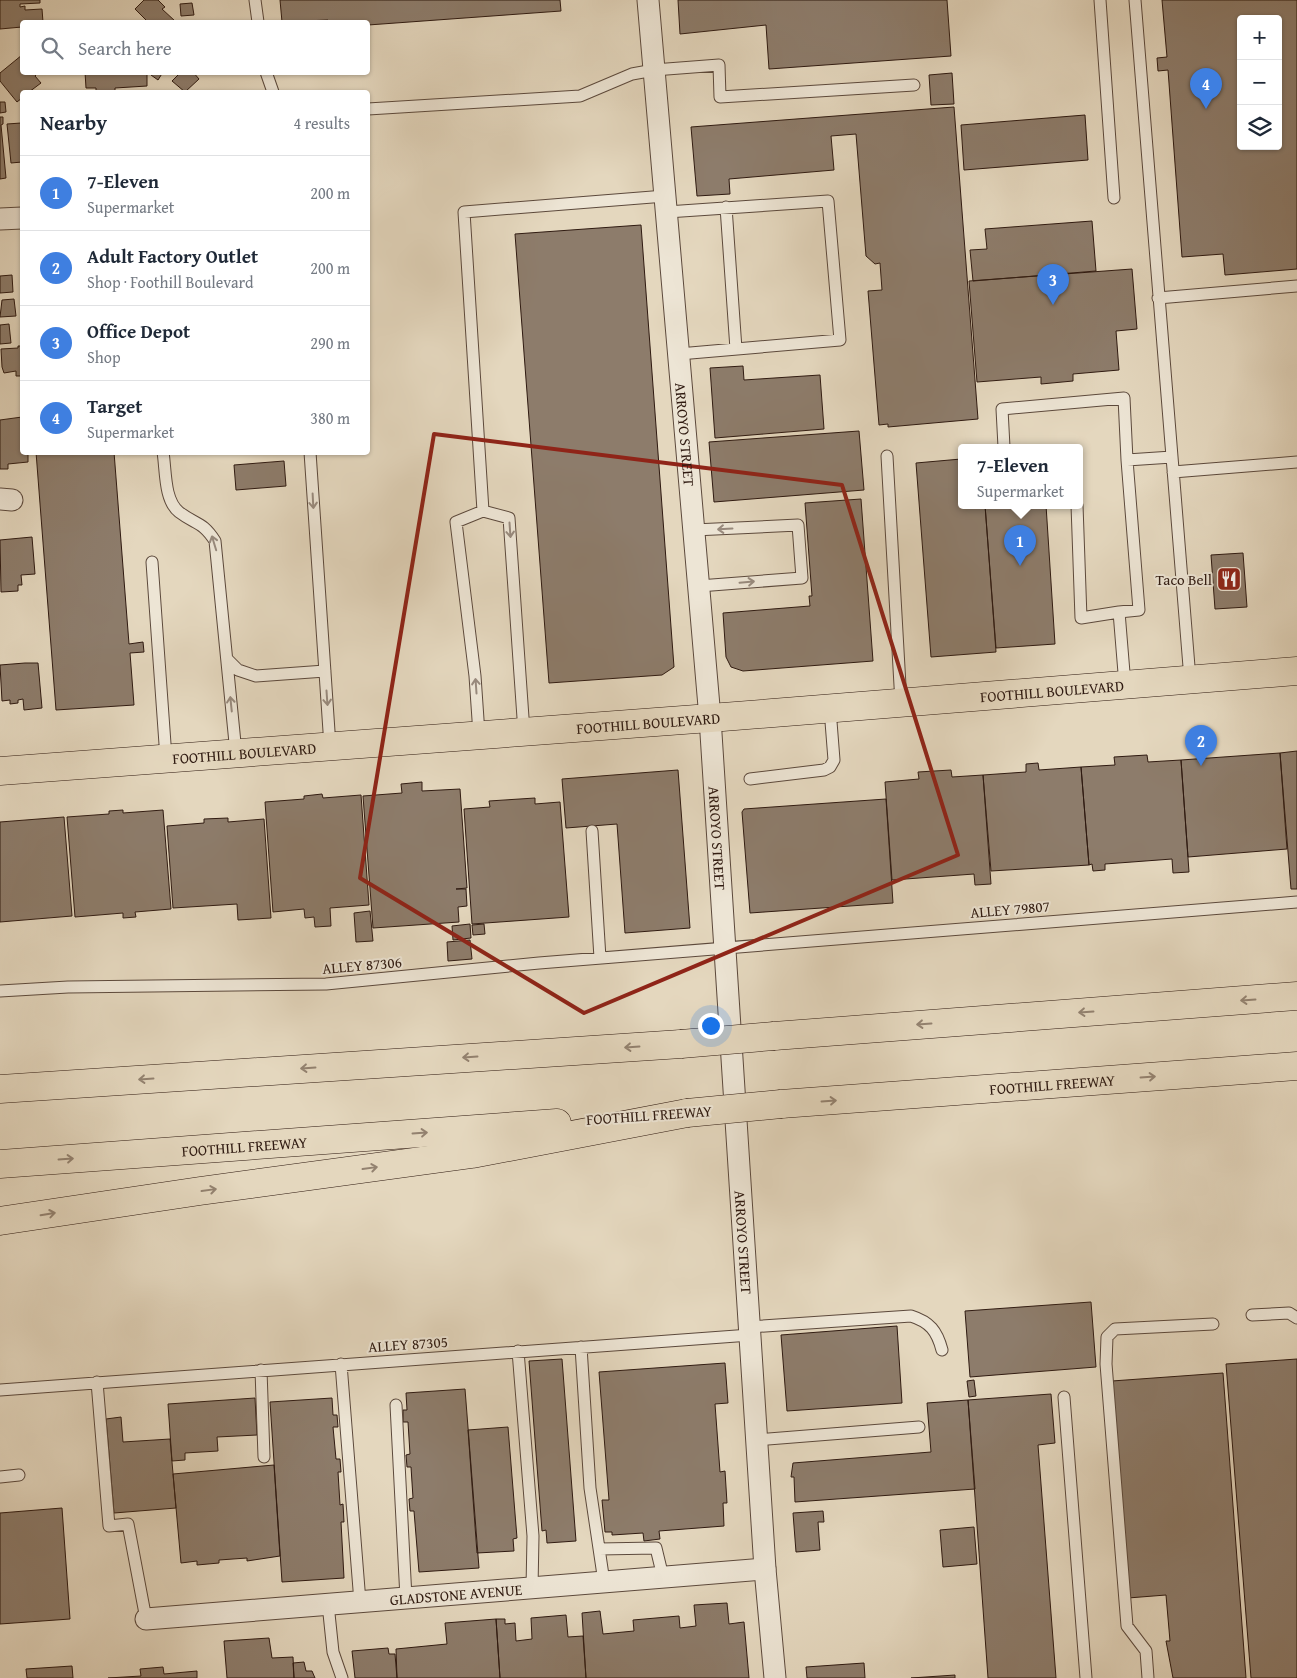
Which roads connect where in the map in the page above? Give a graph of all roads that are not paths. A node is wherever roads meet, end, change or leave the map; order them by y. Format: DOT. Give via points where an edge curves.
graph roads {
  1 [pos="255,0"];
  2 [pos="648,0"];
  3 [pos="1100,0"];
  4 [pos="1135,0"];
  5 [pos="258,20"];
  6 [pos="654,70"];
  7 [pos="267,75"];
  8 [pos="914,85"];
  9 [pos="272,90"];
  10 [pos="370,109"];
  11 [pos="1114,198"];
  12 [pos="666,204"];
  13 [pos="726,208"];
  14 [pos="20,218"];
  15 [pos="0,219"];
  16 [pos="1297,286"];
  17 [pos="1158,298"];
  18 [pos="736,349"];
  19 [pos="679,354"];
  20 [pos="1004,444"];
  21 [pos="163,455"];
  22 [pos="310,455"];
  23 [pos="886,456"];
  24 [pos="1172,457"];
  25 [pos="1127,460"];
  26 [pos="1297,462"];
  27 [pos="1173,472"];
  28 [pos="1077,509"];
  29 [pos="483,511"];
  30 [pos="694,530"];
  31 [pos="152,562"];
  32 [pos="698,586"];
  33 [pos="1119,612"];
  34 [pos="227,659"];
  35 [pos="324,671"];
  36 [pos="1297,671"];
  37 [pos="1190,679"];
  38 [pos="1125,685"];
  39 [pos="901,703"];
  40 [pos="830,708"];
  41 [pos="710,718"];
  42 [pos="524,732"];
  43 [pos="479,734"];
  44 [pos="330,746"];
  45 [pos="236,753"];
  46 [pos="166,758"];
  47 [pos="0,771"];
  48 [pos="750,779"];
  49 [pos="592,831"];
  50 [pos="1297,902"];
  51 [pos="725,949"];
  52 [pos="600,958"];
  53 [pos="0,991"];
  54 [pos="1297,996"];
  55 [pos="1297,1066"];
  56 [pos="8,1086"];
  57 [pos="687,1113"];
  58 [pos="0,1164"];
  59 [pos="0,1221"];
  60 [pos="1252,1316"];
  61 [pos="1297,1318"];
  62 [pos="1213,1324"];
  63 [pos="749,1331"];
  64 [pos="581,1347"];
  65 [pos="942,1350"];
  66 [pos="518,1351"];
  67 [pos="341,1364"];
  68 [pos="261,1370"];
  69 [pos="97,1382"];
  70 [pos="0,1390"];
  71 [pos="1064,1397"];
  72 [pos="396,1405"];
  73 [pos="920,1427"];
  74 [pos="756,1440"];
  75 [pos="264,1457"];
  76 [pos="19,1475"];
  77 [pos="0,1477"];
  78 [pos="599,1549"];
  79 [pos="765,1569"];
  80 [pos="663,1577"];
  81 [pos="604,1582"];
  82 [pos="532,1588"];
  83 [pos="406,1598"];
  84 [pos="360,1602"];
  85 [pos="328,1604"];
  86 [pos="146,1619"];
  87 [pos="342,1678"];
  88 [pos="775,1678"];
  89 [pos="1086,1678"];
  90 [pos="1148,1678"];
  1 -- 5 [label="lane"];
  2 -- 6 [label="street, ARROYO STREET"];
  3 -- 11 [label="lane"];
  4 -- 17 [label="lane"];
  6 -- 8 [label="lane" via="719,65 720,97"];
  6 -- 10 [label="lane" via="632,74 580,96"];
  6 -- 12 [label="street, ARROYO STREET"];
  7 -- 9 [label="lane"];
  12 -- 13 [label="lane"];
  12 -- 19 [label="street, ARROYO STREET"];
  12 -- 29 [label="lane" via="464,212"];
  13 -- 18 [label="lane"];
  13 -- 18 [label="lane" via="828,201 840,340"];
  14 -- 15 [label="street"];
  16 -- 17 [label="lane"];
  17 -- 24 [label="lane"];
  18 -- 19 [label="lane"];
  19 -- 30 [label="street, ARROYO STREET"];
  20 -- 25 [label="lane" via="1002,409 1124,398"];
  34 -- 21 [label="lane, one-way" via="215,541 206,527 178,511 170,499"];
  22 -- 35 [label="lane, one-way"];
  23 -- 39 [label="lane"];
  24 -- 25 [label="lane"];
  24 -- 27 [label="lane"];
  25 -- 33 [label="lane" via="1139,610"];
  26 -- 27 [label="lane"];
  27 -- 37 [label="lane"];
  28 -- 33 [label="lane" via="1081,618"];
  29 -- 42 [label="lane, one-way" via="509,518"];
  43 -- 29 [label="lane, one-way" via="456,522"];
  30 -- 32 [label="street, ARROYO STREET"];
  32 -- 30 [label="lane, one-way" via="802,578 798,525"];
  31 -- 46 [label="lane"];
  32 -- 41 [label="street, ARROYO STREET"];
  33 -- 38 [label="lane"];
  34 -- 35 [label="lane" via="238,670 256,676"];
  45 -- 34 [label="lane, one-way"];
  35 -- 44 [label="lane, one-way"];
  36 -- 37 [label="main road, FOOTHILL BOULEVARD"];
  37 -- 38 [label="main road, FOOTHILL BOULEVARD"];
  38 -- 39 [label="main road, FOOTHILL BOULEVARD"];
  39 -- 40 [label="main road, FOOTHILL BOULEVARD"];
  40 -- 41 [label="main road, FOOTHILL BOULEVARD"];
  40 -- 48 [label="lane" via="834,760 830,766 824,770"];
  41 -- 42 [label="main road, FOOTHILL BOULEVARD"];
  41 -- 51 [label="street, ARROYO STREET"];
  42 -- 43 [label="main road, FOOTHILL BOULEVARD"];
  43 -- 44 [label="main road, FOOTHILL BOULEVARD"];
  44 -- 45 [label="main road, FOOTHILL BOULEVARD"];
  45 -- 46 [label="main road, FOOTHILL BOULEVARD"];
  46 -- 47 [label="main road, FOOTHILL BOULEVARD"];
  49 -- 52 [label="lane"];
  50 -- 51 [label="lane, ALLEY 79807"];
  51 -- 52 [label="lane, ALLEY 87306"];
  51 -- 63 [label="street, ARROYO STREET"];
  52 -- 53 [label="lane, ALLEY 87306" via="326,984"];
  54 -- 56 [label="main road, one-way, bridge" via="681,1044"];
  57 -- 55 [label="main road, FOOTHILL FREEWAY, one-way, bridge"];
  58 -- 57 [label="main road, FOOTHILL FREEWAY, one-way"];
  59 -- 57 [label="main road, one-way" via="472,1154"];
  60 -- 61 [label="lane" via="1289,1313"];
  62 -- 90 [label="lane" via="1115,1329 1107,1337 1106,1364 1127,1626 1146,1651"];
  63 -- 64 [label="lane, ALLEY 87305"];
  63 -- 65 [label="lane, ALLEY 87305" via="910,1316 932,1326"];
  63 -- 74 [label="street, ARROYO STREET"];
  64 -- 66 [label="lane, ALLEY 87305"];
  64 -- 78 [label="lane" via="590,1488"];
  66 -- 67 [label="lane, ALLEY 87305"];
  66 -- 82 [label="lane" via="533,1536"];
  67 -- 68 [label="lane, ALLEY 87305"];
  67 -- 84 [label="lane"];
  68 -- 69 [label="lane, ALLEY 87305"];
  68 -- 75 [label="lane"];
  69 -- 70 [label="lane, ALLEY 87305"];
  69 -- 86 [label="lane" via="109,1526 128,1524"];
  71 -- 89 [label="lane"];
  72 -- 83 [label="lane"];
  73 -- 74 [label="lane"];
  74 -- 79 [label="street, ARROYO STREET"];
  76 -- 77 [label="lane"];
  78 -- 80 [label="lane" via="656,1548"];
  78 -- 81 [label="lane"];
  79 -- 80 [label="street, GLADSTONE AVENUE"];
  79 -- 88 [label="street, ARROYO STREET"];
  80 -- 81 [label="street, GLADSTONE AVENUE"];
  81 -- 82 [label="street, GLADSTONE AVENUE"];
  82 -- 83 [label="street, GLADSTONE AVENUE"];
  83 -- 84 [label="street, GLADSTONE AVENUE"];
  84 -- 85 [label="street, GLADSTONE AVENUE"];
  85 -- 86 [label="street, GLADSTONE AVENUE"];
  85 -- 87 [label="lane" via="333,1652"];
}
